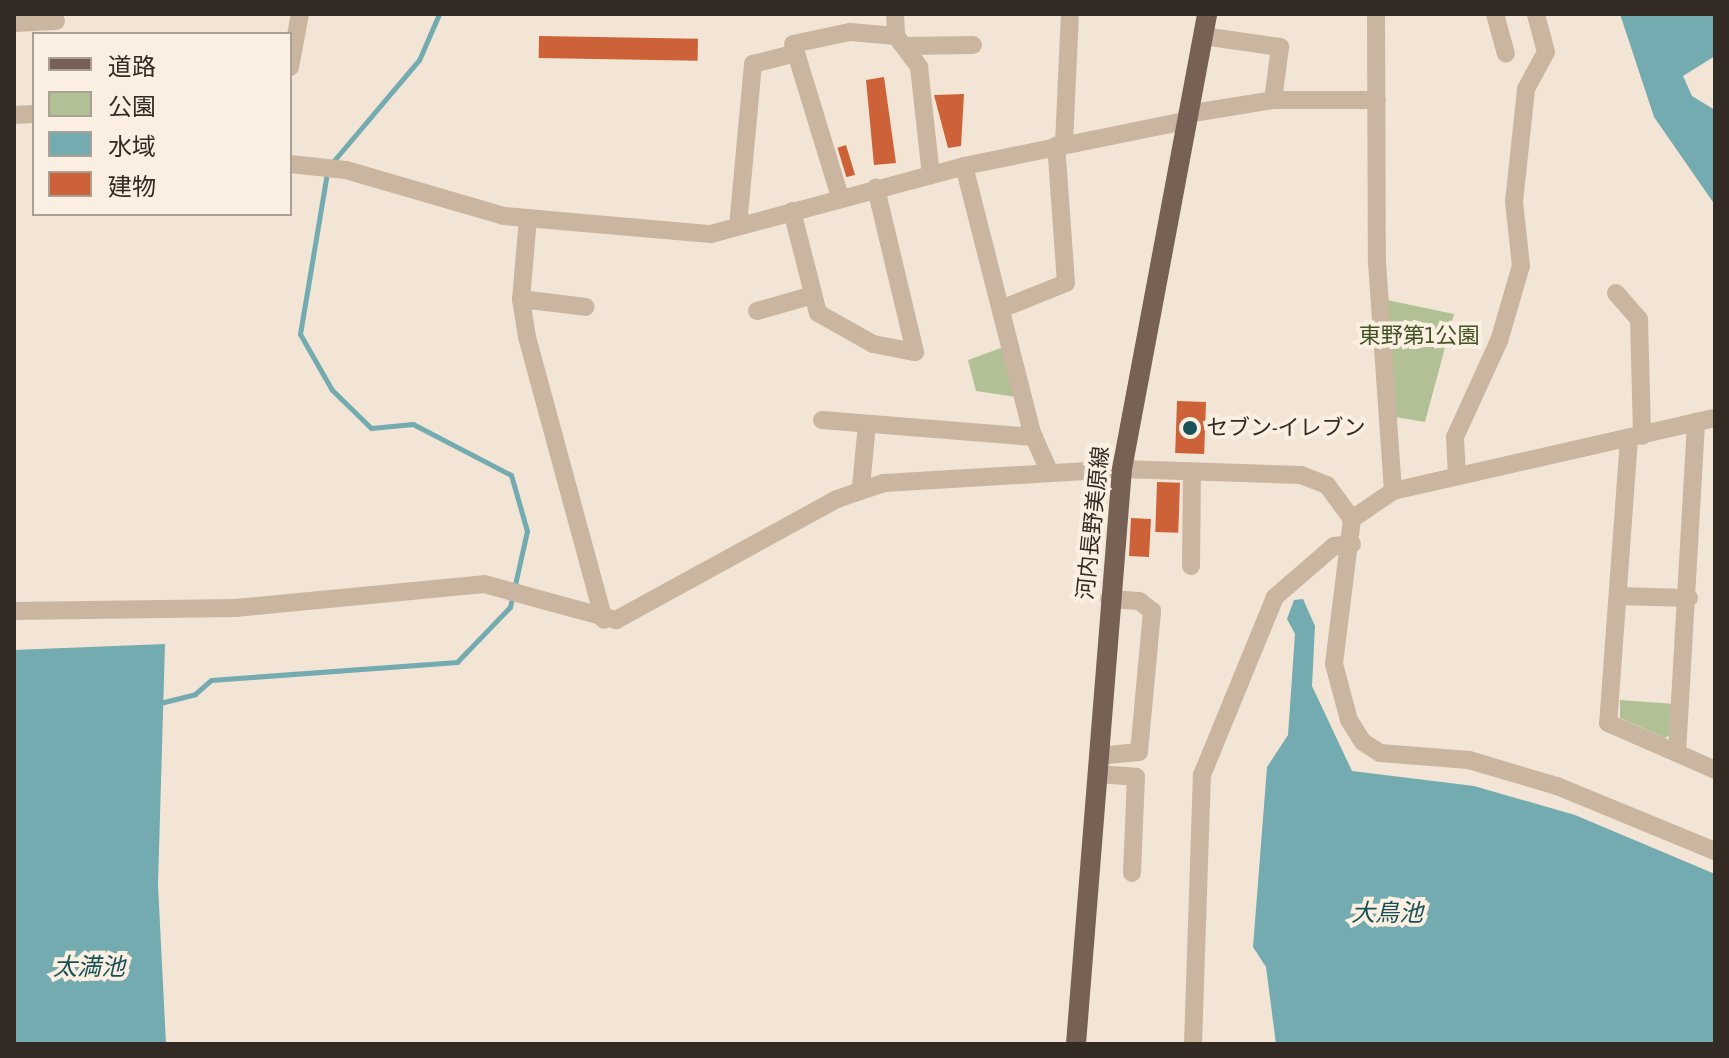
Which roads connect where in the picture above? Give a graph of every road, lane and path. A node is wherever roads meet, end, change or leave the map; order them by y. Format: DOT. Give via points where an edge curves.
graph roads {
  1 [pos="300,14"];
  2 [pos="895,14"];
  3 [pos="1070,14"];
  4 [pos="1207,14"];
  5 [pos="1376,14"];
  6 [pos="1495,14"];
  7 [pos="1536,14"];
  8 [pos="14,23"];
  9 [pos="58,23"];
  10 [pos="1203,36"];
  11 [pos="900,41"];
  12 [pos="793,44"];
  13 [pos="973,45"];
  14 [pos="1506,54"];
  15 [pos="292,56"];
  16 [pos="1273,100"];
  17 [pos="1377,100"];
  18 [pos="1186,118"];
  19 [pos="1060,144"];
  20 [pos="292,164"];
  21 [pos="964,166"];
  22 [pos="931,175"];
  23 [pos="876,188"];
  24 [pos="840,197"];
  25 [pos="792,211"];
  26 [pos="528,218"];
  27 [pos="738,226"];
  28 [pos="1616,293"];
  29 [pos="813,295"];
  30 [pos="521,299"];
  31 [pos="586,307"];
  32 [pos="1001,309"];
  33 [pos="757,311"];
  34 [pos="1715,418"];
  35 [pos="822,420"];
  36 [pos="1696,422"];
  37 [pos="867,424"];
  38 [pos="1034,437"];
  39 [pos="1636,438"];
  40 [pos="1122,469"];
  41 [pos="1192,472"];
  42 [pos="1050,473"];
  43 [pos="1457,476"];
  44 [pos="861,487"];
  45 [pos="1393,491"];
  46 [pos="1352,519"];
  47 [pos="1352,544"];
  48 [pos="1191,566"];
  49 [pos="1619,596"];
  50 [pos="1689,598"];
  51 [pos="1109,599"];
  52 [pos="14,611"];
  53 [pos="604,620"];
  54 [pos="1677,753"];
  55 [pos="1098,765"];
  56 [pos="1715,770"];
  57 [pos="1715,851"];
  58 [pos="1132,873"];
  59 [pos="1076,1044"];
  60 [pos="1193,1044"];
  1 -- 15 [label="street"];
  2 -- 11 [label="street"];
  3 -- 19 [label="street"];
  4 -- 10 [label="main road, 河内長野美原線"];
  5 -- 17 [label="street"];
  6 -- 14 [label="street"];
  7 -- 43 [label="street" via="1546,52 1526,89 1514,202 1521,266 1499,341 1455,437"];
  8 -- 9 [label="street"];
  10 -- 16 [label="street" via="1280,47"];
  10 -- 18 [label="main road, 河内長野美原線"];
  11 -- 12 [label="street" via="850,32"];
  11 -- 13 [label="street"];
  11 -- 22 [label="street" via="919,67"];
  16 -- 17 [label="street"];
  16 -- 18 [label="street"];
  17 -- 45 [label="street" via="1377,262"];
  18 -- 19 [label="street"];
  18 -- 40 [label="main road, 河内長野美原線"];
  19 -- 21 [label="street"];
  19 -- 32 [label="street" via="1066,283"];
  20 -- 26 [label="street" via="346,170 466,209"];
  21 -- 22 [label="street"];
  21 -- 32 [label="street"];
  22 -- 23 [label="street"];
  23 -- 24 [label="street"];
  23 -- 29 [label="street" via="915,352 873,344 818,313"];
  24 -- 25 [label="street"];
  24 -- 27 [label="street" via="796,53 753,64"];
  25 -- 27 [label="street"];
  25 -- 29 [label="street"];
  26 -- 27 [label="street" via="711,234"];
  26 -- 30 [label="street"];
  28 -- 39 [label="street" via="1639,319 1628,342"];
  29 -- 33 [label="street"];
  30 -- 31 [label="street"];
  30 -- 53 [label="street"];
  32 -- 38 [label="street"];
  34 -- 36 [label="street"];
  35 -- 37 [label="street"];
  36 -- 39 [label="street"];
  36 -- 50 [label="street"];
  37 -- 38 [label="street"];
  37 -- 44 [label="street"];
  38 -- 42 [label="street"];
  39 -- 43 [label="street"];
  39 -- 49 [label="street"];
  40 -- 41 [label="street"];
  40 -- 42 [label="street"];
  40 -- 51 [label="main road, 河内長野美原線"];
  41 -- 46 [label="street" via="1315,478"];
  41 -- 48 [label="street"];
  42 -- 44 [label="street"];
  43 -- 45 [label="street"];
  44 -- 53 [label="street" via="645,611"];
  45 -- 46 [label="street"];
  46 -- 47 [label="street"];
  47 -- 57 [label="street" via="1334,664 1349,720 1363,742 1380,753 1469,760 1557,786"];
  47 -- 60 [label="street" via="1334,546 1275,597 1202,775"];
  49 -- 50 [label="street"];
  49 -- 54 [label="street" via="1608,723"];
  50 -- 54 [label="street"];
  51 -- 55 [label="main road, 河内長野美原線"];
  51 -- 55 [label="street" via="1139,601 1152,611 1139,752"];
  52 -- 53 [label="street" via="236,608 484,584"];
  54 -- 56 [label="street"];
  55 -- 58 [label="street" via="1136,777"];
  55 -- 59 [label="main road, 河内長野美原線"];
}
